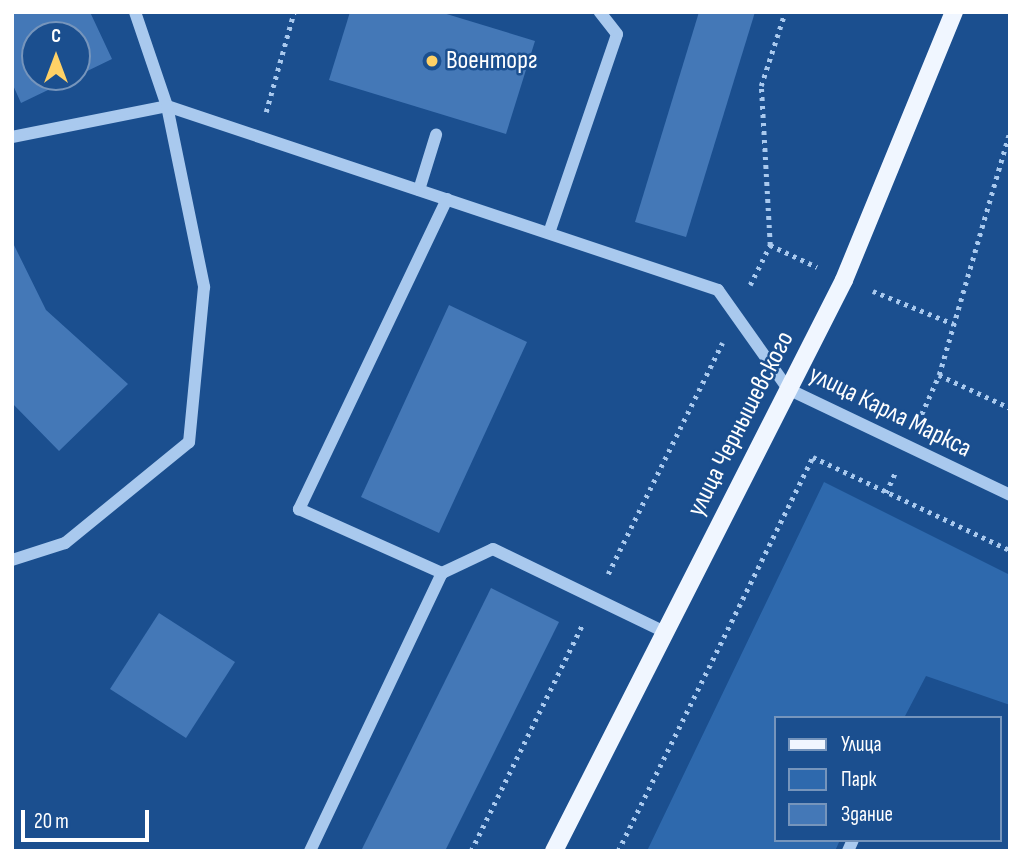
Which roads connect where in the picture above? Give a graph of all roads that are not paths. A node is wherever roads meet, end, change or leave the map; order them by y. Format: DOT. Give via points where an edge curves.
graph roads {
  1 [pos="135,12"];
  2 [pos="600,12"];
  3 [pos="954,12"];
  4 [pos="167,106"];
  5 [pos="436,135"];
  6 [pos="12,137"];
  7 [pos="419,190"];
  8 [pos="447,199"];
  9 [pos="549,233"];
  10 [pos="788,389"];
  11 [pos="1010,495"];
  12 [pos="12,560"];
  13 [pos="442,573"];
  14 [pos="665,632"];
  15 [pos="310,851"];
  16 [pos="554,851"];
  1 -- 4 [label="street"];
  2 -- 9 [label="street" via="617,34"];
  3 -- 10 [label="main road, улица Чернышевского" via="844,280"];
  4 -- 6 [label="street"];
  4 -- 7 [label="street"];
  4 -- 12 [label="street" via="204,287 189,442 65,543"];
  5 -- 7 [label="street"];
  7 -- 8 [label="street"];
  8 -- 9 [label="street"];
  8 -- 13 [label="street" via="299,509"];
  9 -- 10 [label="street" via="718,290"];
  10 -- 11 [label="street, улица Карла Маркса"];
  10 -- 14 [label="main road, улица Чернышевского"];
  13 -- 14 [label="street" via="493,549"];
  13 -- 15 [label="street"];
  14 -- 16 [label="main road, улица Чернышевского"];
}
